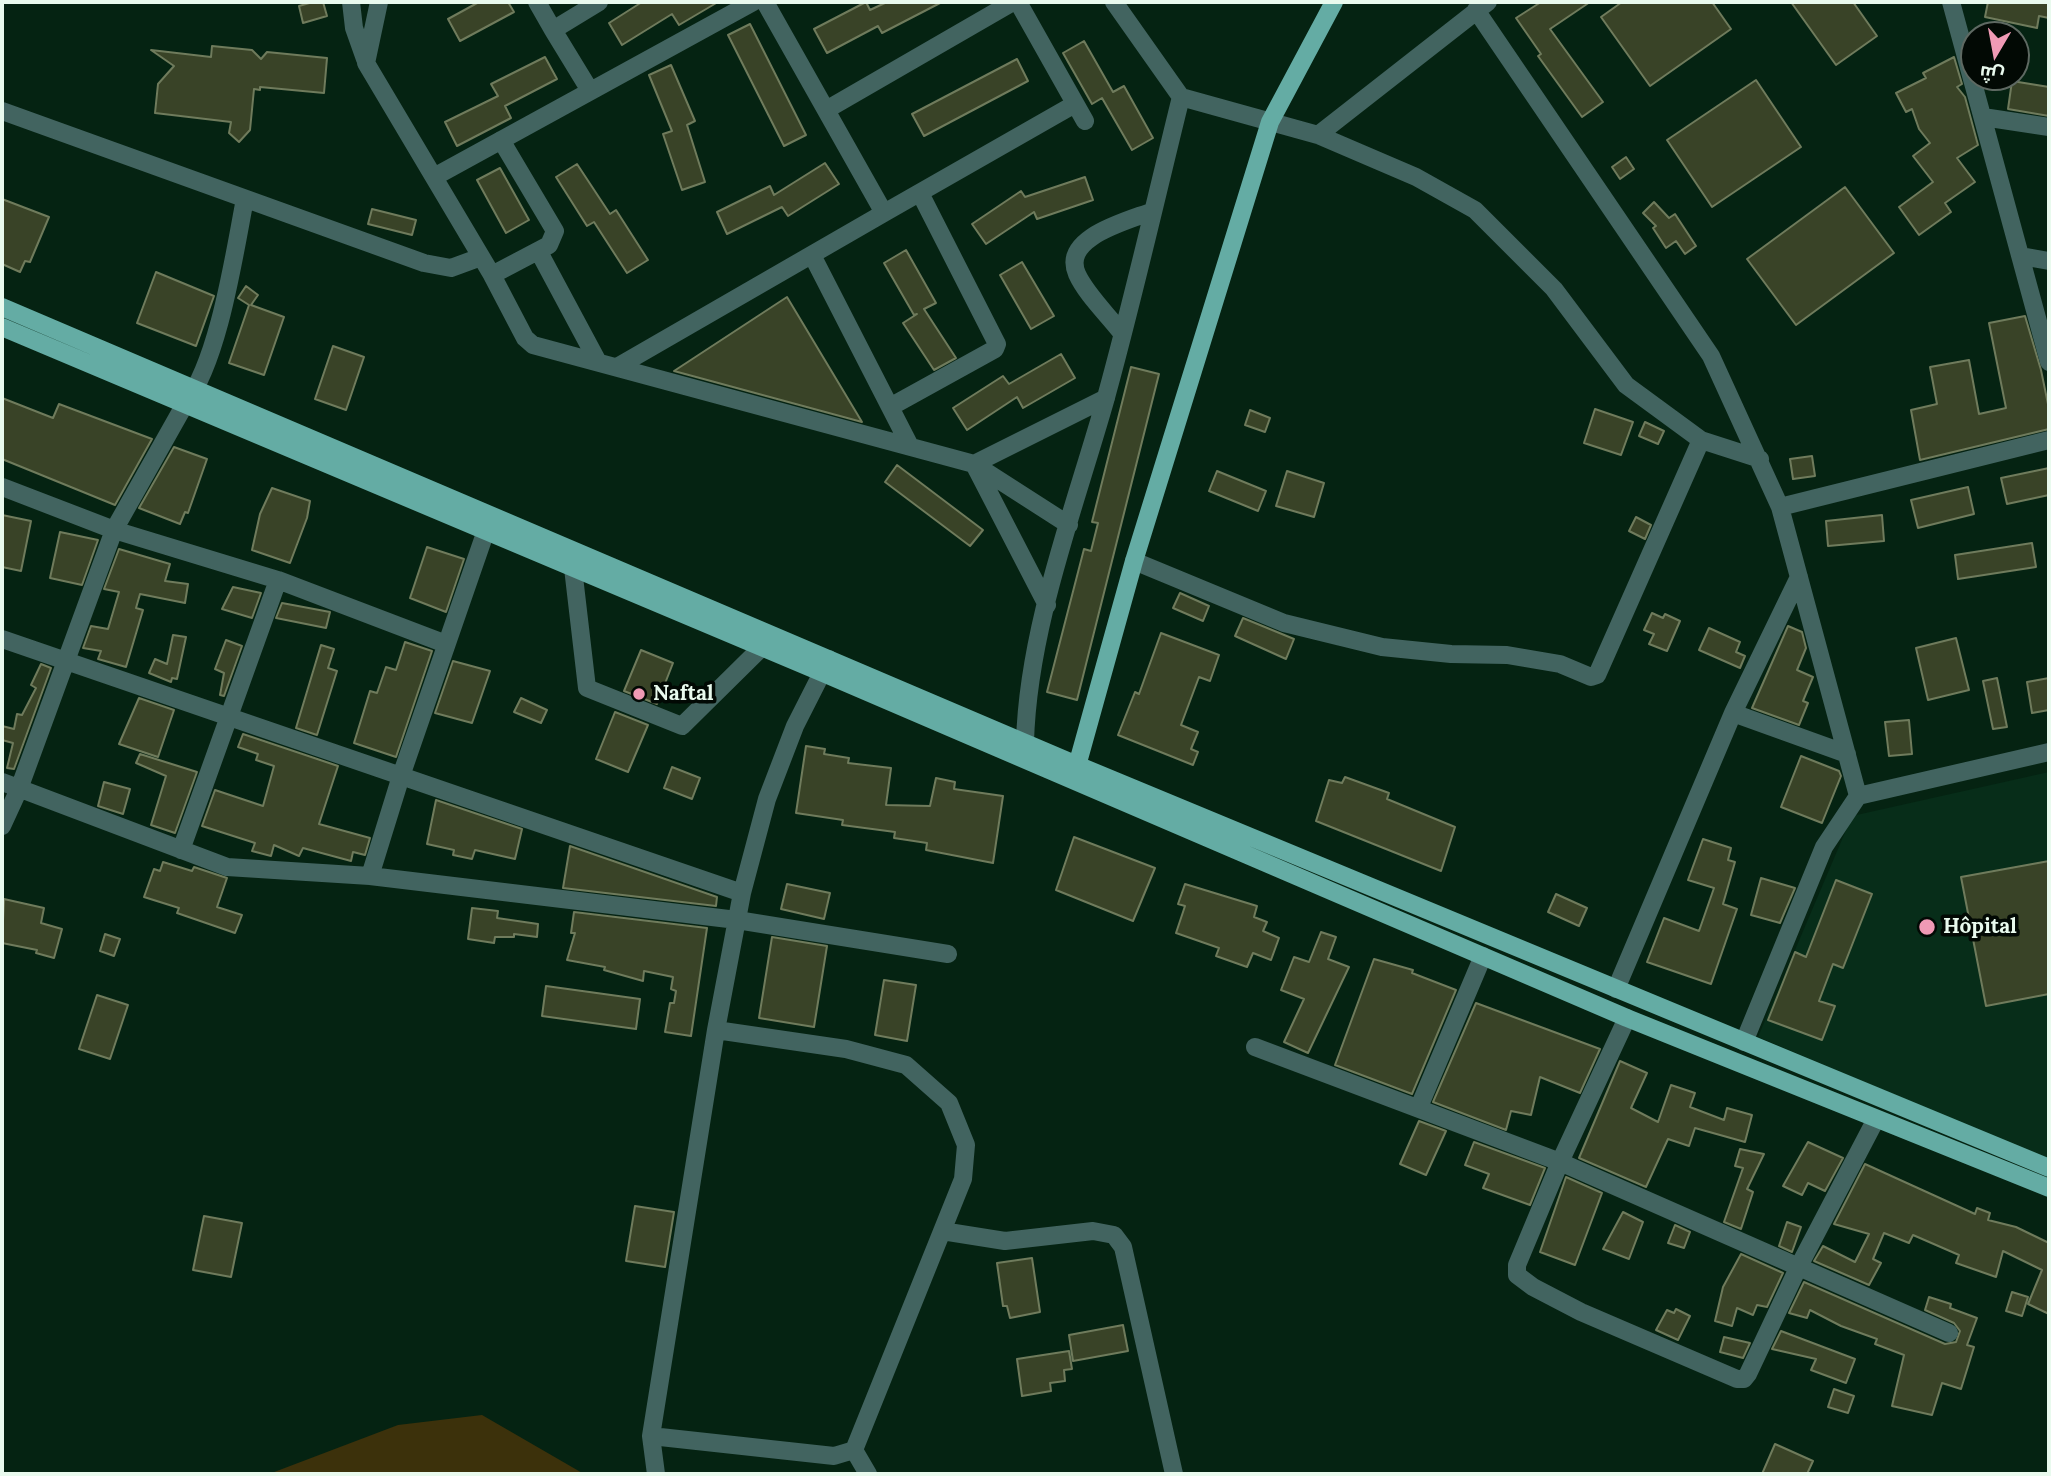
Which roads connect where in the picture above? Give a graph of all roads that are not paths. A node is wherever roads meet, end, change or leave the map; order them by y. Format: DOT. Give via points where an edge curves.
graph roads {
  1 [pos="351,2"];
  2 [pos="379,2"];
  3 [pos="537,2"];
  4 [pos="599,2"];
  5 [pos="753,2"];
  6 [pos="765,2"];
  7 [pos="1016,2"];
  8 [pos="1114,2"];
  9 [pos="1334,2"];
  10 [pos="1951,2"];
  11 [pos="1482,6"];
  12 [pos="553,30"];
  13 [pos="366,63"];
  14 [pos="589,89"];
  15 [pos="1181,96"];
  16 [pos="1075,104"];
  17 [pos="826,110"];
  18 [pos="2,111"];
  19 [pos="1983,117"];
  20 [pos="1084,121"];
  21 [pos="1270,122"];
  22 [pos="2049,127"];
  23 [pos="1318,135"];
  24 [pos="501,139"];
  25 [pos="434,177"];
  26 [pos="920,192"];
  27 [pos="245,199"];
  28 [pos="1153,211"];
  29 [pos="884,213"];
  30 [pos="538,252"];
  31 [pos="812,255"];
  32 [pos="481,257"];
  33 [pos="2021,257"];
  34 [pos="2049,261"];
  35 [pos="492,275"];
  36 [pos="2,307"];
  37 [pos="2,327"];
  38 [pos="1121,331"];
  39 [pos="598,362"];
  40 [pos="2049,362"];
  41 [pos="617,367"];
  42 [pos="190,397"];
  43 [pos="1106,398"];
  44 [pos="890,407"];
  45 [pos="1700,440"];
  46 [pos="2049,440"];
  47 [pos="911,446"];
  48 [pos="1760,459"];
  49 [pos="974,464"];
  50 [pos="2,487"];
  51 [pos="1780,508"];
  52 [pos="488,523"];
  53 [pos="1069,525"];
  54 [pos="114,530"];
  55 [pos="1134,561"];
  56 [pos="573,568"];
  57 [pos="1799,578"];
  58 [pos="278,580"];
  59 [pos="1047,605"];
  60 [pos="2,639"];
  61 [pos="446,644"];
  62 [pos="761,648"];
  63 [pos="66,661"];
  64 [pos="826,666"];
  65 [pos="1732,713"];
  66 [pos="229,717"];
  67 [pos="1025,742"];
  68 [pos="2049,752"];
  69 [pos="1847,754"];
  70 [pos="1075,772"];
  71 [pos="401,776"];
  72 [pos="10,785"];
  73 [pos="1858,796"];
  74 [pos="2,826"];
  75 [pos="181,850"];
  76 [pos="370,876"];
  77 [pos="742,893"];
  78 [pos="737,920"];
  79 [pos="948,954"];
  80 [pos="1483,956"];
  81 [pos="1616,989"];
  82 [pos="1627,1018"];
  83 [pos="716,1030"];
  84 [pos="1744,1042"];
  85 [pos="1255,1047"];
  86 [pos="1419,1107"];
  87 [pos="1877,1119"];
  88 [pos="1560,1162"];
  89 [pos="2049,1168"];
  90 [pos="2049,1188"];
  91 [pos="942,1230"];
  92 [pos="1798,1268"];
  93 [pos="1949,1334"];
  94 [pos="651,1436"];
  95 [pos="854,1450"];
  96 [pos="656,1474"];
  97 [pos="868,1474"];
  98 [pos="1174,1474"];
  1 -- 13 [label="street"];
  2 -- 13 [label="street"];
  3 -- 12 [label="street"];
  4 -- 12 [label="street"];
  5 -- 14 [label="street"];
  6 -- 17 [label="street"];
  7 -- 16 [label="street"];
  7 -- 17 [label="street"];
  8 -- 15 [label="street"];
  9 -- 21 [label="main road"];
  10 -- 19 [label="street"];
  11 -- 23 [label="street"];
  11 -- 48 [label="street" via="1711,356"];
  12 -- 14 [label="street"];
  13 -- 25 [label="street"];
  14 -- 24 [label="street"];
  15 -- 21 [label="street"];
  15 -- 28 [label="street"];
  16 -- 20 [label="street"];
  16 -- 26 [label="street"];
  17 -- 29 [label="street"];
  18 -- 27 [label="street"];
  19 -- 22 [label="street"];
  19 -- 33 [label="street"];
  21 -- 23 [label="street"];
  21 -- 55 [label="main road"];
  23 -- 45 [label="street" via="1416,177 1475,210 1554,289 1626,386"];
  24 -- 25 [label="street"];
  24 -- 30 [label="street" via="555,231 550,245"];
  25 -- 32 [label="street"];
  26 -- 29 [label="street"];
  26 -- 44 [label="street" via="997,344"];
  27 -- 32 [label="street" via="424,263 451,268"];
  27 -- 42 [label="street" via="223,309"];
  28 -- 38 [label="street"];
  28 -- 38 [label="street" via="1091,237 1079,247 1074,262 1078,276"];
  29 -- 31 [label="street"];
  30 -- 35 [label="street"];
  30 -- 39 [label="street"];
  31 -- 41 [label="street"];
  31 -- 44 [label="street"];
  32 -- 35 [label="street"];
  33 -- 34 [label="street"];
  33 -- 40 [label="street"];
  35 -- 39 [label="street" via="533,345"];
  36 -- 42 [label="main road"];
  37 -- 42 [label="main road"];
  38 -- 43 [label="street"];
  39 -- 41 [label="street"];
  41 -- 47 [label="street"];
  42 -- 52 [label="main road"];
  42 -- 54 [label="street"];
  43 -- 49 [label="street"];
  43 -- 53 [label="street"];
  44 -- 47 [label="street"];
  45 -- 48 [label="street"];
  45 -- 55 [label="street" via="1597,675 1591,677 1560,664 1382,647 1284,623"];
  46 -- 51 [label="street"];
  47 -- 49 [label="street"];
  48 -- 51 [label="street"];
  49 -- 53 [label="street"];
  49 -- 59 [label="street"];
  50 -- 54 [label="street"];
  51 -- 57 [label="street"];
  52 -- 56 [label="main road"];
  52 -- 61 [label="street"];
  52 -- 64 [label="main road"];
  53 -- 59 [label="street"];
  54 -- 58 [label="street"];
  54 -- 63 [label="street"];
  55 -- 70 [label="main road"];
  56 -- 62 [label="main road"];
  56 -- 62 [label="street" via="587,688 682,726"];
  57 -- 65 [label="street"];
  57 -- 69 [label="street"];
  58 -- 61 [label="street"];
  58 -- 66 [label="street"];
  59 -- 67 [label="street" via="1027,692"];
  60 -- 63 [label="street"];
  61 -- 71 [label="street"];
  62 -- 64 [label="main road"];
  63 -- 66 [label="street"];
  63 -- 72 [label="street"];
  64 -- 67 [label="main road"];
  64 -- 70 [label="main road"];
  64 -- 77 [label="street" via="795,726 767,799"];
  65 -- 69 [label="street"];
  65 -- 81 [label="street"];
  66 -- 71 [label="street"];
  66 -- 75 [label="street"];
  67 -- 70 [label="main road"];
  68 -- 73 [label="street"];
  69 -- 73 [label="street"];
  70 -- 80 [label="main road"];
  70 -- 81 [label="main road"];
  71 -- 76 [label="street"];
  71 -- 77 [label="street"];
  72 -- 74 [label="street"];
  72 -- 75 [label="street"];
  73 -- 84 [label="street" via="1824,847"];
  75 -- 76 [label="street" via="227,867"];
  76 -- 78 [label="street"];
  77 -- 78 [label="street"];
  78 -- 79 [label="street"];
  78 -- 83 [label="street"];
  80 -- 82 [label="main road"];
  80 -- 86 [label="street"];
  81 -- 84 [label="main road"];
  82 -- 87 [label="main road"];
  82 -- 88 [label="street"];
  83 -- 91 [label="street" via="846,1049 906,1065 949,1103 966,1145 963,1179"];
  83 -- 94 [label="street"];
  84 -- 89 [label="main road"];
  85 -- 86 [label="street"];
  86 -- 88 [label="street"];
  87 -- 90 [label="main road"];
  87 -- 92 [label="street"];
  88 -- 92 [label="street"];
  88 -- 92 [label="street" via="1517,1265 1517,1275 1581,1312 1744,1379"];
  91 -- 95 [label="street"];
  91 -- 98 [label="street" via="1005,1241 1093,1231 1114,1235 1123,1247"];
  92 -- 93 [label="street"];
  94 -- 95 [label="street" via="834,1456"];
  94 -- 96 [label="street"];
  95 -- 97 [label="street"];
}
